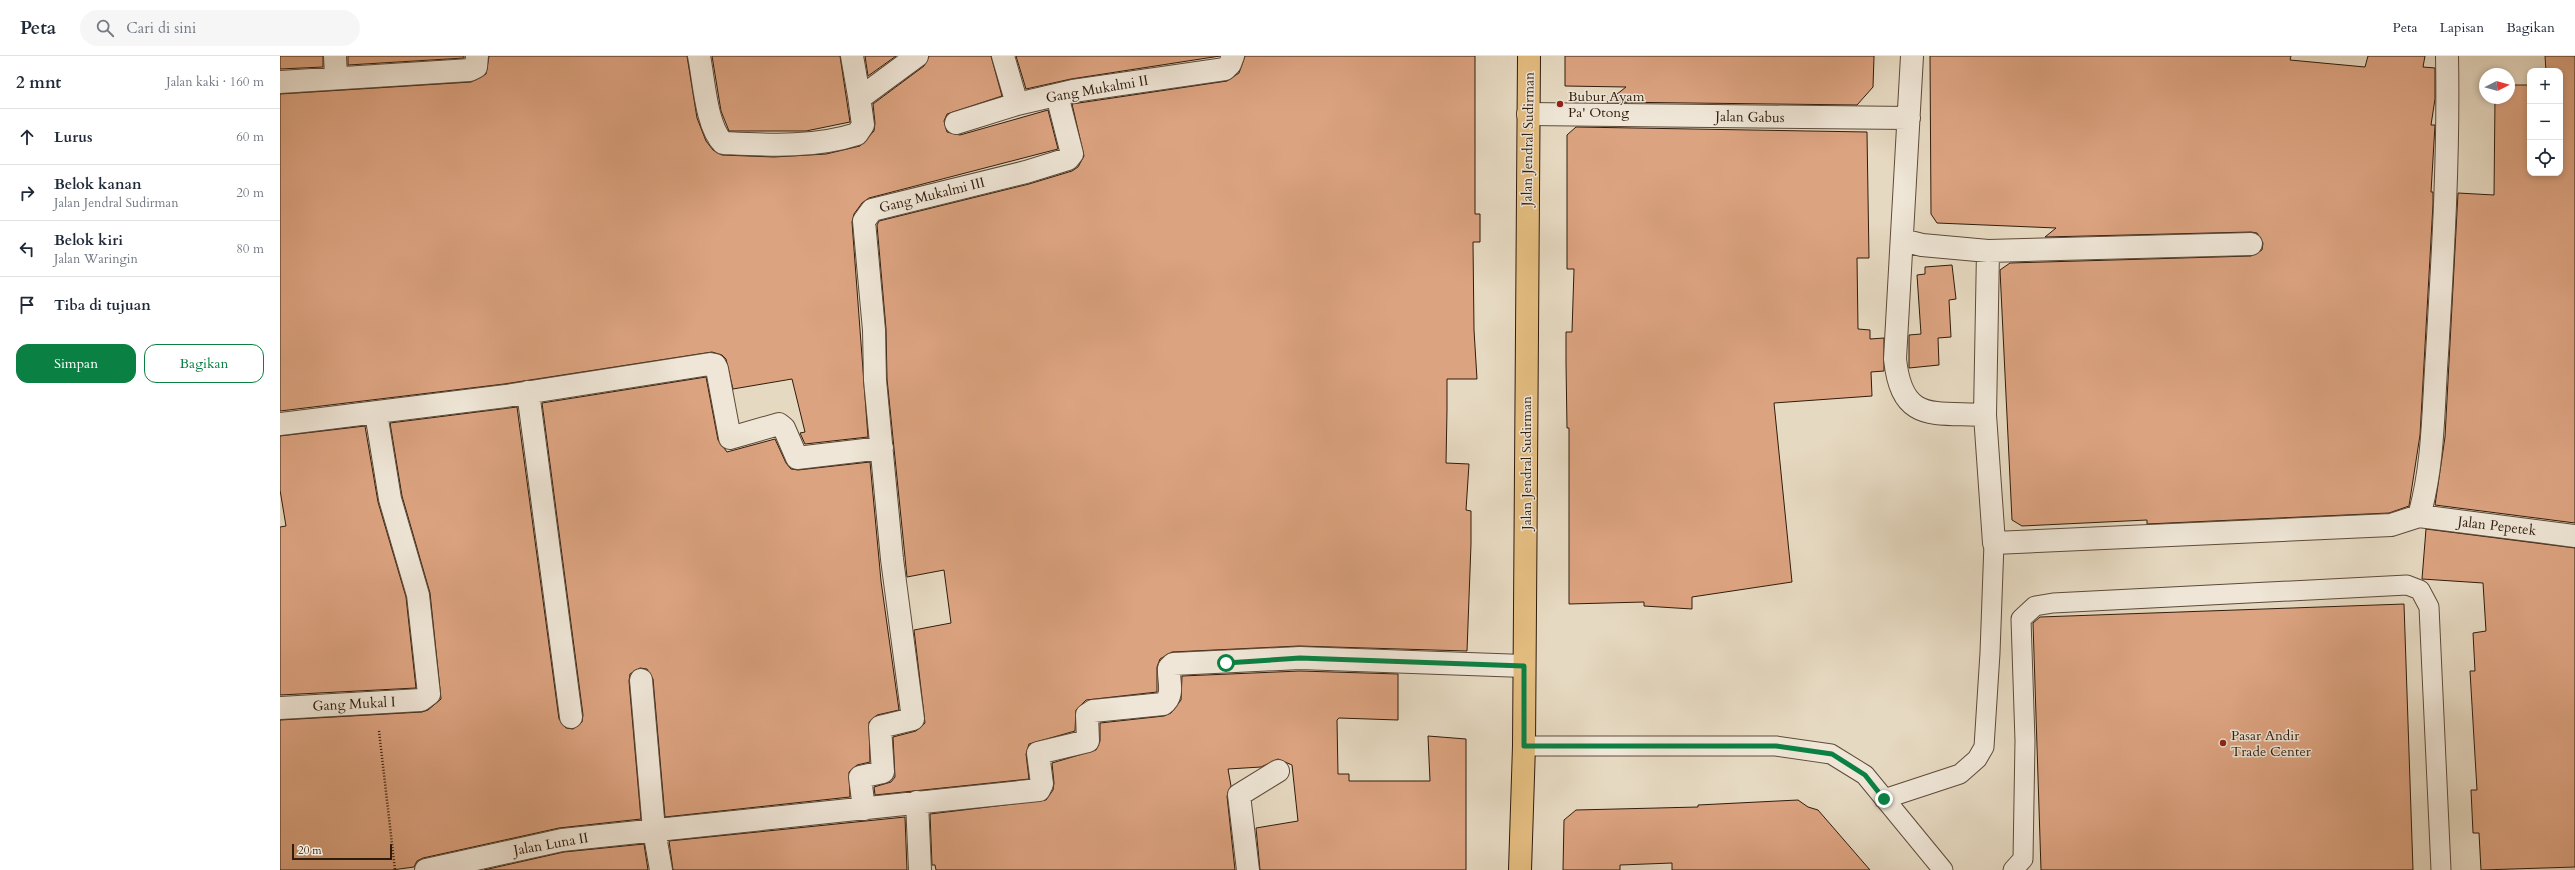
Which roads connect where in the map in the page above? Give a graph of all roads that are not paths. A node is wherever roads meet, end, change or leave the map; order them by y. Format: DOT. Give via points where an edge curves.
graph roads {
  1 [pos="335,56"];
  2 [pos="477,56"];
  3 [pos="699,56"];
  4 [pos="852,56"];
  5 [pos="917,56"];
  6 [pos="1003,56"];
  7 [pos="1233,56"];
  8 [pos="1529,56"];
  9 [pos="1912,56"];
  10 [pos="2447,56"];
  11 [pos="336,77"];
  12 [pos="280,82"];
  13 [pos="1057,95"];
  14 [pos="859,96"];
  15 [pos="1017,104"];
  16 [pos="1528,114"];
  17 [pos="1910,118"];
  18 [pos="956,122"];
  19 [pos="1902,240"];
  20 [pos="2251,244"];
  21 [pos="1988,251"];
  22 [pos="528,392"];
  23 [pos="376,413"];
  24 [pos="1984,415"];
  25 [pos="280,424"];
  26 [pos="882,448"];
  27 [pos="2419,516"];
  28 [pos="2575,536"];
  29 [pos="1994,543"];
  30 [pos="1524,666"];
  31 [pos="641,680"];
  32 [pos="280,708"];
  33 [pos="571,717"];
  34 [pos="1524,746"];
  35 [pos="1278,771"];
  36 [pos="1884,799"];
  37 [pos="917,802"];
  38 [pos="864,809"];
  39 [pos="654,830"];
  40 [pos="426,870"];
  41 [pos="662,870"];
  42 [pos="920,870"];
  43 [pos="1248,870"];
  44 [pos="1520,870"];
  45 [pos="1943,870"];
  46 [pos="2013,870"];
  47 [pos="2441,870"];
  1 -- 11 [label="street"];
  2 -- 11 [label="street" via="476,66 470,70"];
  3 -- 14 [label="street" via="712,122 716,135 723,143 812,143 857,134 863,125"];
  4 -- 14 [label="street"];
  5 -- 14 [label="street" via="864,95"];
  6 -- 15 [label="street"];
  7 -- 13 [label="street, Gang Mukalmi II" via="1225,69"];
  8 -- 16 [label="main road, Jalan Jendral Sudirman"];
  9 -- 17 [label="street"];
  10 -- 27 [label="street" via="2448,132 2430,462 2426,492"];
  11 -- 12 [label="street"];
  13 -- 15 [label="street, Gang Mukalmi II"];
  13 -- 26 [label="street, Gang Mukalmi III" via="1072,154 1068,158 1040,168 872,210 867,215 865,233"];
  15 -- 18 [label="street, Gang Mukalmi II"];
  16 -- 17 [label="street, Jalan Gabus"];
  16 -- 30 [label="main road, Jalan Jendral Sudirman"];
  17 -- 19 [label="street"];
  19 -- 21 [label="street" via="1922,245"];
  19 -- 24 [label="street" via="1895,359 1897,382 1905,400 1915,407 1931,412"];
  20 -- 21 [label="street"];
  21 -- 24 [label="street"];
  22 -- 23 [label="street"];
  22 -- 26 [label="street" via="651,372 715,365 730,438 779,424 784,428 797,458"];
  22 -- 33 [label="street"];
  23 -- 25 [label="street"];
  23 -- 32 [label="street, Gang Mukal I" via="390,499 418,595 430,690 428,697 421,700"];
  24 -- 29 [label="street"];
  26 -- 38 [label="street" via="892,559 913,719 880,727 884,772 860,777"];
  27 -- 28 [label="street, Jalan Pepetek"];
  27 -- 29 [label="street" via="2391,525"];
  29 -- 36 [label="lane" via="1984,747 1977,759 1960,774"];
  30 -- 34 [label="main road, Jalan Jendral Sudirman"];
  30 -- 37 [label="street, Jalan Luna II" via="1300,658 1173,664 1169,668 1170,696 1163,704 1089,712 1088,740 1038,753 1042,784 1039,790"];
  31 -- 39 [label="street"];
  34 -- 36 [label="lane" via="1776,746 1832,754 1865,775"];
  34 -- 44 [label="main road, Jalan Jendral Sudirman"];
  35 -- 43 [label="street" via="1239,795"];
  36 -- 45 [label="lane"];
  37 -- 38 [label="street, Jalan Luna II"];
  37 -- 42 [label="street"];
  38 -- 39 [label="street, Jalan Luna II"];
  39 -- 40 [label="street, Jalan Luna II" via="562,840"];
  39 -- 41 [label="street"];
  46 -- 47 [label="lane" via="2023,859 2026,741 2021,619 2035,606 2052,603 2406,585 2420,590 2429,607"];
}
